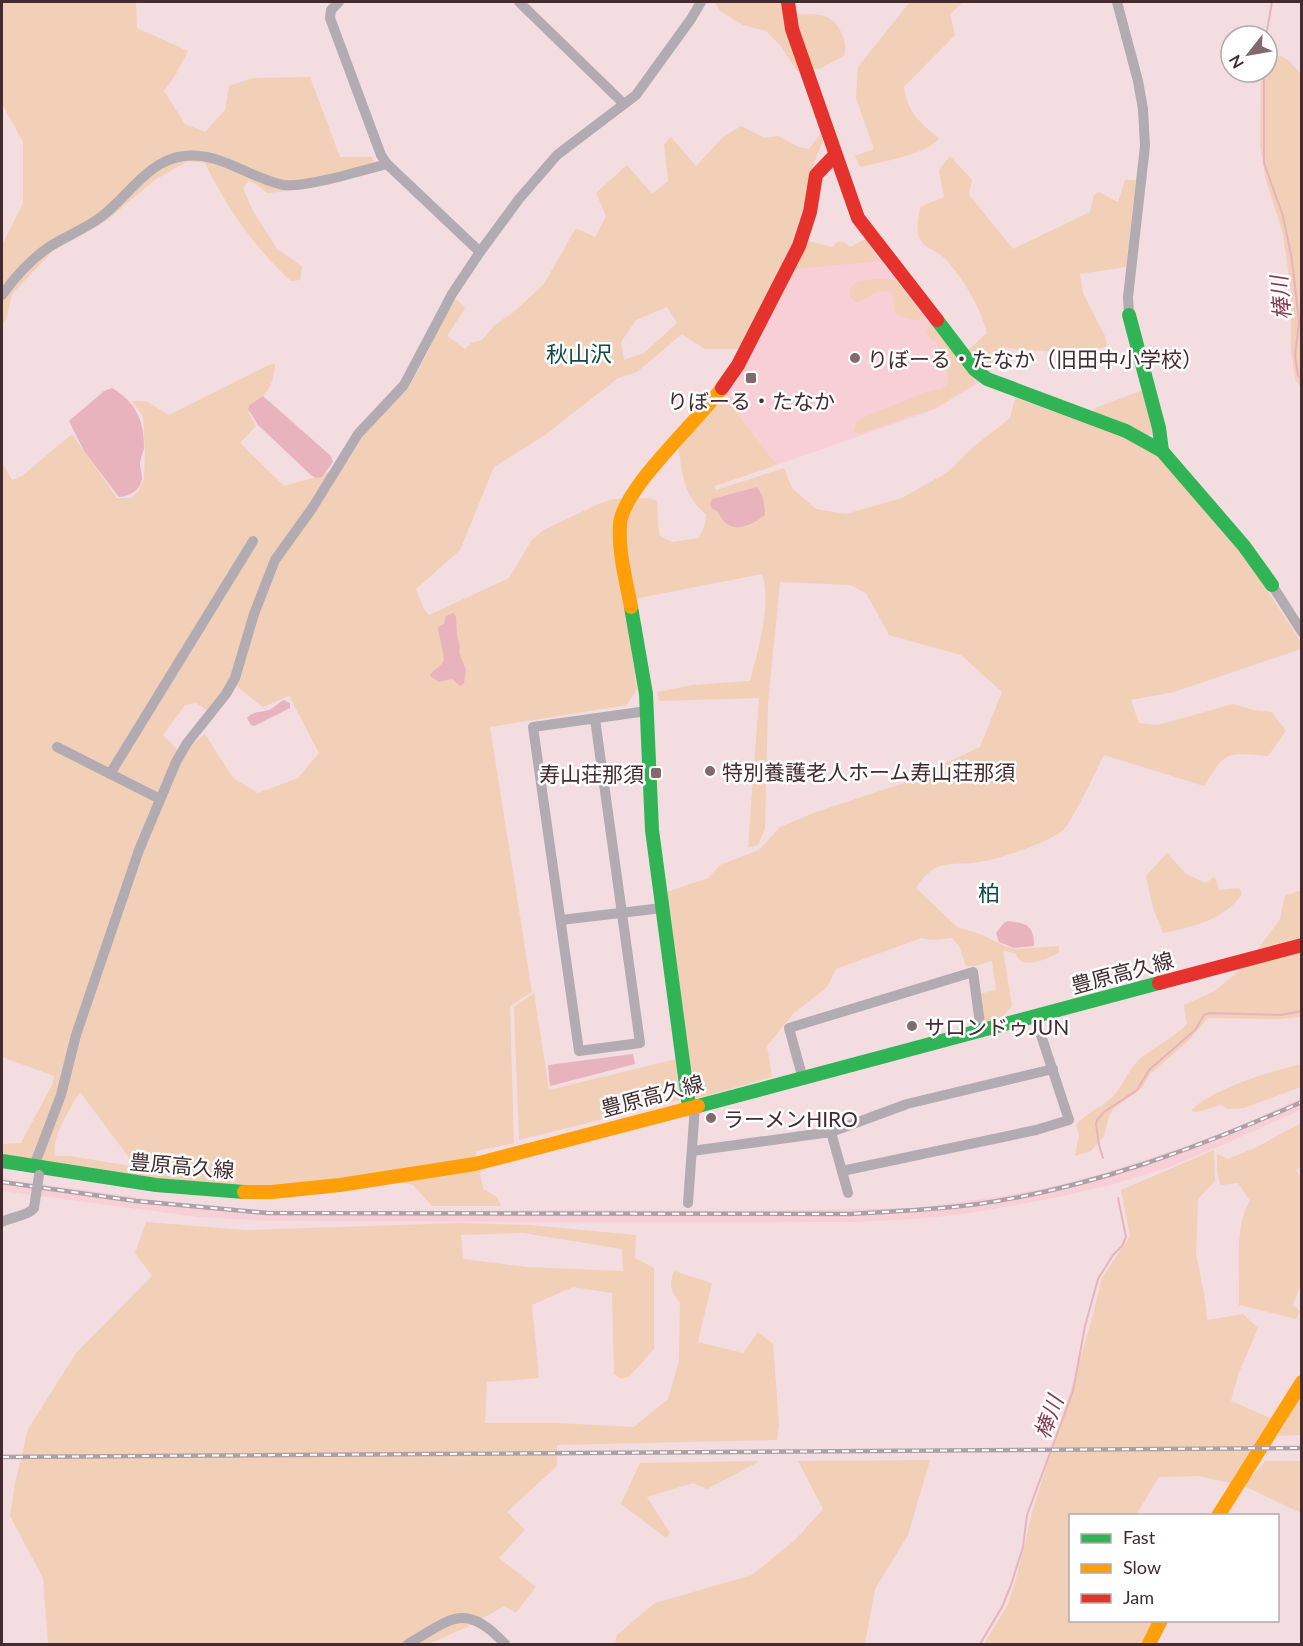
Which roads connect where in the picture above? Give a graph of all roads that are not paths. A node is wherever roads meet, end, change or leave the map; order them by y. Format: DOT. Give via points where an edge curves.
graph roads {
  1 [pos="339,2"];
  2 [pos="519,2"];
  3 [pos="701,2"];
  4 [pos="788,2"];
  5 [pos="1117,2"];
  6 [pos="623,103"];
  7 [pos="835,155"];
  8 [pos="387,164"];
  9 [pos="480,252"];
  10 [pos="2,295"];
  11 [pos="1128,315"];
  12 [pos="1162,450"];
  13 [pos="253,541"];
  14 [pos="1272,585"];
  15 [pos="1302,632"];
  16 [pos="647,711"];
  17 [pos="595,718"];
  18 [pos="57,747"];
  19 [pos="110,774"];
  20 [pos="160,799"];
  21 [pos="662,908"];
  22 [pos="621,912"];
  23 [pos="561,920"];
  24 [pos="1302,945"];
  25 [pos="1035,1017"];
  26 [pos="981,1031"];
  27 [pos="1053,1069"];
  28 [pos="803,1079"];
  29 [pos="692,1107"];
  30 [pos="831,1132"];
  31 [pos="692,1151"];
  32 [pos="2,1161"];
  33 [pos="38,1170"];
  34 [pos="842,1171"];
  35 [pos="848,1193"];
  36 [pos="688,1203"];
  37 [pos="2,1222"];
  38 [pos="1302,1382"];
  39 [pos="1219,1514"];
  40 [pos="1160,1622"];
  41 [pos="408,1644"];
  42 [pos="505,1644"];
  43 [pos="1149,1644"];
  1 -- 8 [label="street" via="331,10 330,18"];
  2 -- 6 [label="street"];
  3 -- 6 [label="street" via="647,82"];
  4 -- 7 [label="street" via="792,29"];
  5 -- 11 [label="street" via="1138,81 1145,146"];
  6 -- 9 [label="street" via="557,155"];
  7 -- 12 [label="street" via="852,208 864,229 975,370 999,385 1126,431"];
  7 -- 16 [label="street" via="816,175 799,246 738,365 711,403 638,484 622,513 621,553"];
  8 -- 9 [label="street"];
  8 -- 10 [label="street" via="288,185 198,155 166,161 101,218 36,257"];
  9 -- 20 [label="street" via="441,314 404,385 358,435 274,560 235,678 180,753"];
  11 -- 12 [label="street"];
  12 -- 14 [label="street"];
  13 -- 19 [label="street"];
  14 -- 15 [label="street"];
  16 -- 17 [label="street"];
  16 -- 21 [label="street" via="651,821"];
  17 -- 22 [label="street"];
  17 -- 23 [label="street" via="533,727"];
  18 -- 19 [label="street"];
  19 -- 20 [label="street"];
  20 -- 33 [label="street" via="129,876 76,1035"];
  21 -- 22 [label="street"];
  21 -- 29 [label="street"];
  22 -- 23 [label="street"];
  22 -- 23 [label="street" via="640,1042 589,1050 579,1051"];
  24 -- 25 [label="street, 豊原高久線"];
  25 -- 26 [label="street, 豊原高久線"];
  25 -- 27 [label="street"];
  26 -- 28 [label="street, 豊原高久線"];
  26 -- 28 [label="street" via="973,972 789,1028"];
  27 -- 30 [label="street" via="907,1104"];
  27 -- 34 [label="street" via="1070,1120"];
  28 -- 29 [label="street, 豊原高久線"];
  29 -- 31 [label="street"];
  29 -- 33 [label="street, 豊原高久線" via="475,1164 317,1188 251,1192 180,1188"];
  30 -- 31 [label="street"];
  30 -- 34 [label="street"];
  31 -- 36 [label="street"];
  32 -- 33 [label="street, 豊原高久線"];
  33 -- 37 [label="street, bridge" via="34,1208 28,1214"];
  34 -- 35 [label="street"];
  38 -- 39 [label="street"];
  40 -- 43 [label="street"];
  41 -- 42 [label="street" via="448,1620 464,1617 479,1623"];
}
